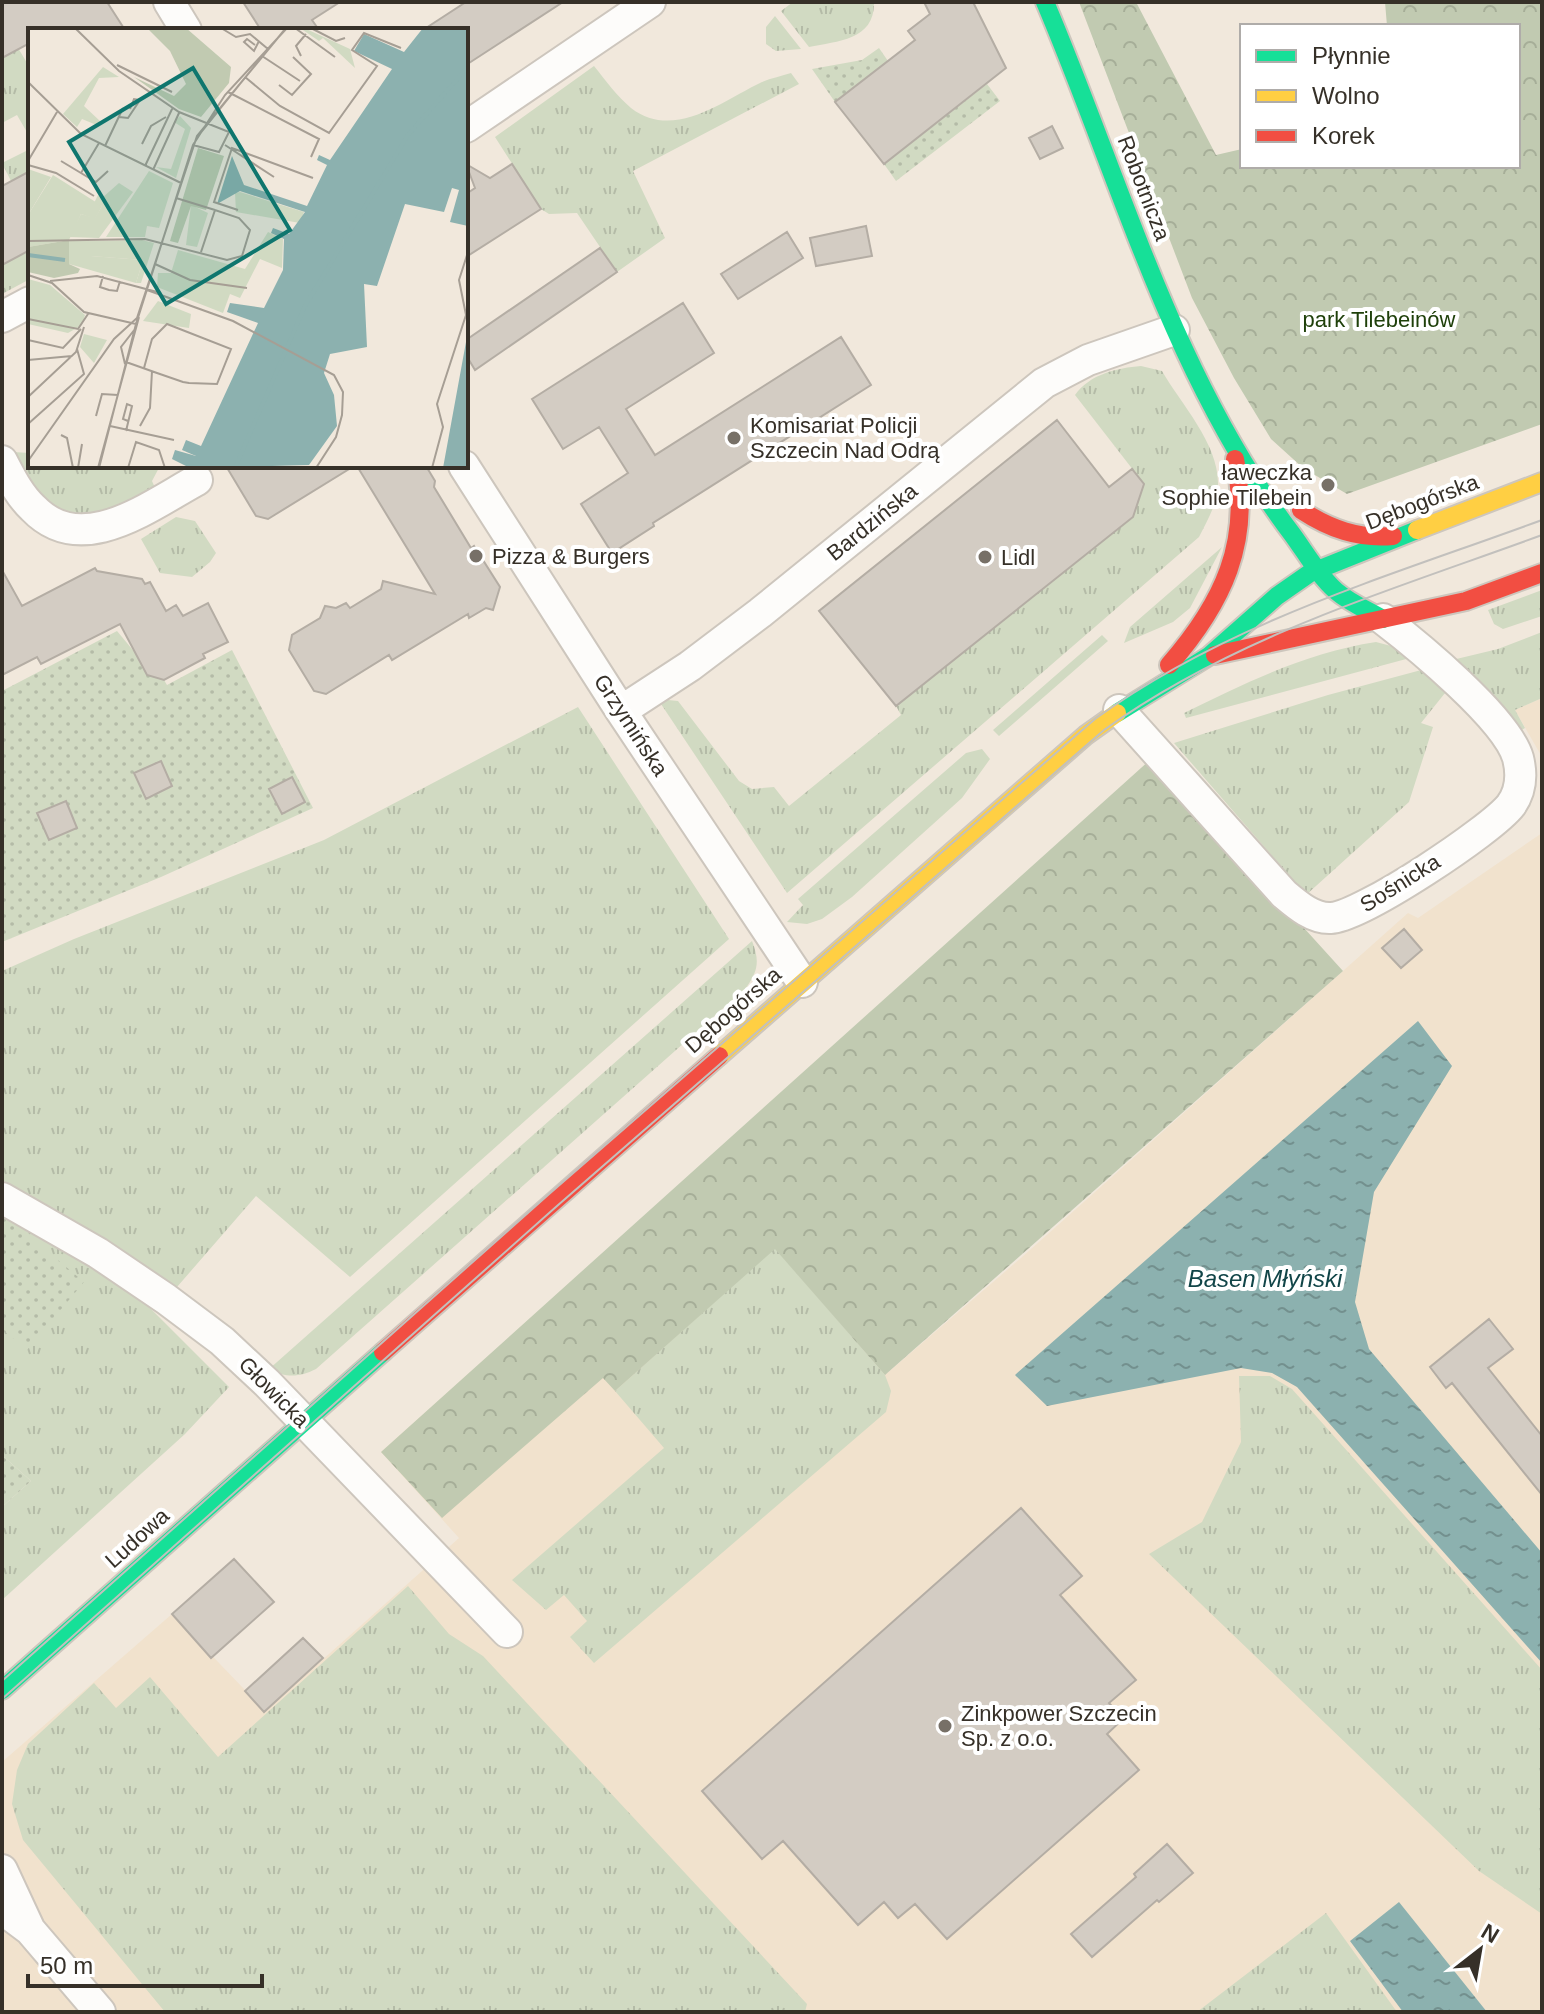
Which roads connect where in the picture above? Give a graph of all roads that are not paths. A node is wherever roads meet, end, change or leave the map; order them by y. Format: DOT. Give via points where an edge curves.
graph roads {
  1 [pos="169,2"];
  2 [pos="650,2"];
  3 [pos="1045,2"];
  4 [pos="185,28"];
  5 [pos="468,126"];
  6 [pos="28,303"];
  7 [pos="2,317"];
  8 [pos="1174,330"];
  9 [pos="1204,389"];
  10 [pos="2,461"];
  11 [pos="465,468"];
  12 [pos="197,480"];
  13 [pos="1542,482"];
  14 [pos="1301,510"];
  15 [pos="1411,532"];
  16 [pos="1319,571"];
  17 [pos="1542,573"];
  18 [pos="1315,593"];
  19 [pos="1297,618"];
  20 [pos="1383,619"];
  21 [pos="1242,648"];
  22 [pos="1209,656"];
  23 [pos="1119,710"];
  24 [pos="621,711"];
  25 [pos="802,982"];
  26 [pos="2,1198"];
  27 [pos="304,1421"];
  28 [pos="507,1632"];
  29 [pos="2,1690"];
  30 [pos="2,1870"];
  31 [pos="2,1909"];
  32 [pos="30,1930"];
  33 [pos="100,2012"];
  1 -- 4 [label="street"];
  2 -- 5 [label="street"];
  3 -- 8 [label="street, Robotnicza"];
  6 -- 7 [label="street"];
  8 -- 9 [label="street, Robotnicza"];
  8 -- 24 [label="street, Bardzińska" via="1088,360 1044,383 760,613"];
  9 -- 14 [label="street, Robotnicza" via="1253,459"];
  9 -- 16 [label="street, Robotnicza" via="1257,486"];
  9 -- 23 [label="street, Robotnicza" via="1239,472 1242,505 1235,553 1194,635"];
  10 -- 12 [label="street" via="34,510 58,526 83,529 123,521"];
  11 -- 24 [label="street, Grzymińska"];
  13 -- 15 [label="street, Dębogórska"];
  14 -- 15 [label="street, Robotnicza" via="1331,528 1363,537"];
  14 -- 16 [label="street, Robotnicza" via="1315,532"];
  15 -- 16 [label="street, Dębogórska"];
  16 -- 18 [label="street"];
  16 -- 20 [label="street" via="1341,594"];
  16 -- 22 [label="street, Dębogórska" via="1277,596"];
  17 -- 20 [label="street, Dębogórska" via="1466,601"];
  19 -- 21 [label="street, Dębogórska"];
  20 -- 21 [label="street, Dębogórska"];
  20 -- 23 [label="street, Sośnicka" via="1431,658 1499,728 1513,746 1521,779 1511,805 1494,822 1411,879 1345,915 1320,917 1284,894"];
  21 -- 22 [label="street, Dębogórska"];
  22 -- 23 [label="street, Dębogórska"];
  23 -- 25 [label="street, Dębogórska"];
  24 -- 25 [label="street, Grzymińska"];
  25 -- 27 [label="street, Dębogórska"];
  26 -- 27 [label="street, Głowicka" via="166,1299 222,1341"];
  27 -- 28 [label="street, Głowicka"];
  27 -- 29 [label="street, Ludowa"];
  30 -- 32 [label="street"];
  31 -- 32 [label="street"];
  32 -- 33 [label="street"];
}
